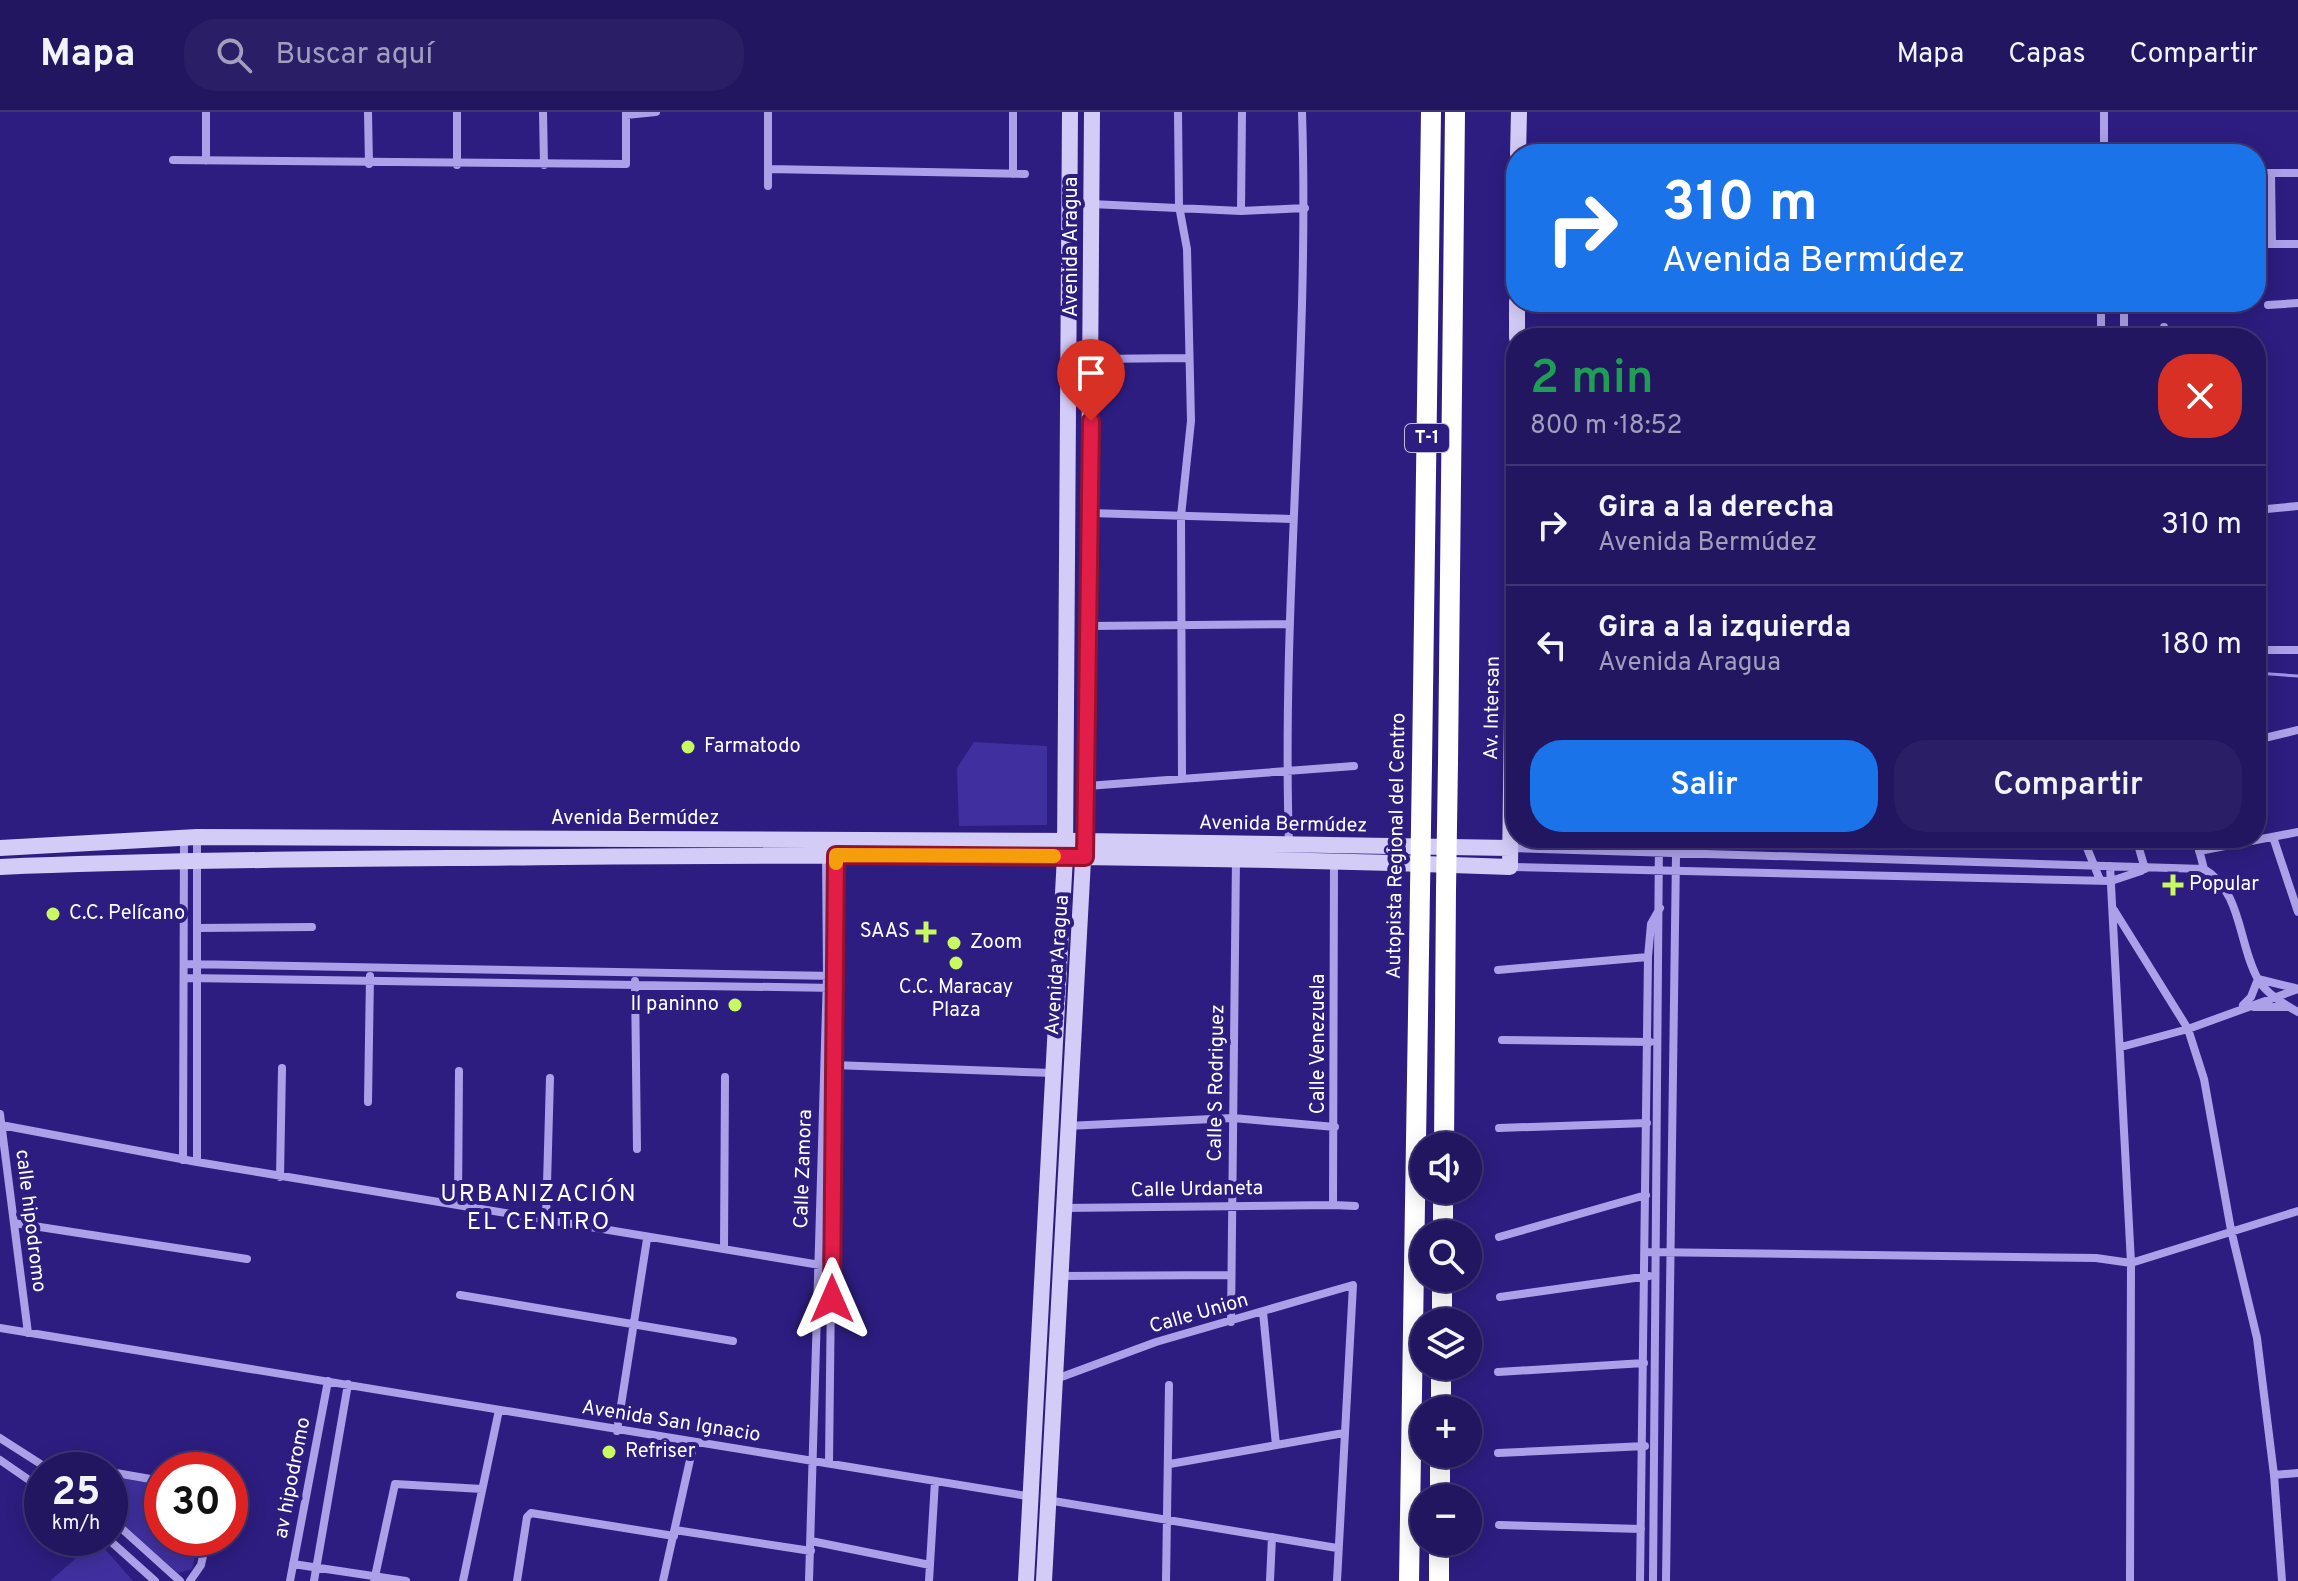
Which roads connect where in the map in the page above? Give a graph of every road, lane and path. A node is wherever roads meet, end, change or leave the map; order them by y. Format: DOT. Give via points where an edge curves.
graph roads {
  1 [pos="206,112"];
  2 [pos="368,112"];
  3 [pos="457,112"];
  4 [pos="543,112"];
  5 [pos="656,112"];
  6 [pos="768,112"];
  7 [pos="1013,112"];
  8 [pos="1070,112"];
  9 [pos="1092,112"];
  10 [pos="1178,112"];
  11 [pos="1242,112"];
  12 [pos="1302,112"];
  13 [pos="1431,112"];
  14 [pos="1455,112"];
  15 [pos="1519,112"];
  16 [pos="2104,112"];
  17 [pos="626,114"];
  18 [pos="1518,144"];
  19 [pos="2104,144"];
  20 [pos="173,160"];
  21 [pos="206,161"];
  22 [pos="369,164"];
  23 [pos="457,165"];
  24 [pos="544,165"];
  25 [pos="768,169"];
  26 [pos="2298,173"];
  27 [pos="1013,174"];
  28 [pos="1025,174"];
  29 [pos="2266,174"];
  30 [pos="2271,174"];
  31 [pos="768,186"];
  32 [pos="1070,203"];
  33 [pos="1093,204"];
  34 [pos="1179,206"];
  35 [pos="1305,208"];
  36 [pos="1241,211"];
  37 [pos="2266,244"];
  38 [pos="2272,244"];
  39 [pos="2298,244"];
  40 [pos="2298,303"];
  41 [pos="2268,305"];
  42 [pos="1188,358"];
  43 [pos="1092,359"];
  44 [pos="2298,506"];
  45 [pos="2266,509"];
  46 [pos="1090,513"];
  47 [pos="1181,516"];
  48 [pos="1292,519"];
  49 [pos="1290,624"];
  50 [pos="1181,625"];
  51 [pos="1089,626"];
  52 [pos="2266,650"];
  53 [pos="2298,650"];
  54 [pos="2298,730"];
  55 [pos="2266,738"];
  56 [pos="1354,766"];
  57 [pos="1286,769"];
  58 [pos="1182,779"];
  59 [pos="1087,786"];
  60 [pos="2298,832"];
  61 [pos="191,837"];
  62 [pos="2273,837"];
  63 [pos="2266,838"];
  64 [pos="630,839"];
  65 [pos="1289,846"];
  66 [pos="0,848"];
  67 [pos="1064,848"];
  68 [pos="1506,848"];
  69 [pos="1510,848"];
  70 [pos="1659,848"];
  71 [pos="2087,848"];
  72 [pos="2139,848"];
  73 [pos="2198,848"];
  74 [pos="2215,848"];
  75 [pos="1085,849"];
  76 [pos="1236,851"];
  77 [pos="2199,851"];
  78 [pos="831,855"];
  79 [pos="1659,855"];
  80 [pos="1676,855"];
  81 [pos="629,856"];
  82 [pos="191,859"];
  83 [pos="1334,860"];
  84 [pos="2094,864"];
  85 [pos="2110,866"];
  86 [pos="0,867"];
  87 [pos="1510,867"];
  88 [pos="2145,869"];
  89 [pos="2204,869"];
  90 [pos="1661,873"];
  91 [pos="1676,873"];
  92 [pos="2100,880"];
  93 [pos="2111,881"];
  94 [pos="2111,906"];
  95 [pos="1660,908"];
  96 [pos="2298,912"];
  97 [pos="312,927"];
  98 [pos="199,928"];
  99 [pos="1648,957"];
  100 [pos="186,964"];
  101 [pos="200,964"];
  102 [pos="371,968"];
  103 [pos="1498,970"];
  104 [pos="635,973"];
  105 [pos="832,976"];
  106 [pos="185,978"];
  107 [pos="199,978"];
  108 [pos="370,979"];
  109 [pos="2258,979"];
  110 [pos="635,984"];
  111 [pos="831,988"];
  112 [pos="2298,988"];
  113 [pos="2275,996"];
  114 [pos="2289,1007"];
  115 [pos="2239,1009"];
  116 [pos="2298,1012"];
  117 [pos="2188,1029"];
  118 [pos="1502,1040"];
  119 [pos="1647,1042"];
  120 [pos="1659,1042"];
  121 [pos="2121,1047"];
  122 [pos="824,1064"];
  123 [pos="836,1065"];
  124 [pos="282,1068"];
  125 [pos="459,1071"];
  126 [pos="1052,1073"];
  127 [pos="725,1077"];
  128 [pos="550,1078"];
  129 [pos="368,1102"];
  130 [pos="0,1114"];
  131 [pos="1233,1118"];
  132 [pos="1647,1123"];
  133 [pos="1,1125"];
  134 [pos="1066,1126"];
  135 [pos="1335,1127"];
  136 [pos="1499,1128"];
  137 [pos="1444,1132"];
  138 [pos="637,1149"];
  139 [pos="183,1160"];
  140 [pos="197,1162"];
  141 [pos="280,1177"];
  142 [pos="1646,1195"];
  143 [pos="1232,1204"];
  144 [pos="458,1205"];
  145 [pos="1333,1205"];
  146 [pos="1355,1206"];
  147 [pos="1062,1208"];
  148 [pos="2298,1211"];
  149 [pos="546,1219"];
  150 [pos="14,1223"];
  151 [pos="2231,1230"];
  152 [pos="1499,1237"];
  153 [pos="647,1239"];
  154 [pos="724,1249"];
  155 [pos="1658,1251"];
  156 [pos="1671,1251"];
  157 [pos="1645,1252"];
  158 [pos="247,1259"];
  159 [pos="2131,1263"];
  160 [pos="816,1266"];
  161 [pos="832,1267"];
  162 [pos="1670,1274"];
  163 [pos="1231,1275"];
  164 [pos="1657,1275"];
  165 [pos="1059,1276"];
  166 [pos="1645,1276"];
  167 [pos="460,1295"];
  168 [pos="1500,1297"];
  169 [pos="1263,1312"];
  170 [pos="1231,1322"];
  171 [pos="635,1325"];
  172 [pos="0,1328"];
  173 [pos="28,1333"];
  174 [pos="733,1341"];
  175 [pos="1644,1363"];
  176 [pos="1498,1372"];
  177 [pos="1055,1380"];
  178 [pos="328,1381"];
  179 [pos="348,1384"];
  180 [pos="1169,1385"];
  181 [pos="499,1410"];
  182 [pos="617,1431"];
  183 [pos="1344,1433"];
  184 [pos="0,1438"];
  185 [pos="694,1442"];
  186 [pos="1276,1445"];
  187 [pos="1643,1446"];
  188 [pos="1654,1446"];
  189 [pos="24,1453"];
  190 [pos="1498,1453"];
  191 [pos="0,1460"];
  192 [pos="816,1461"];
  193 [pos="829,1463"];
  194 [pos="1170,1464"];
  195 [pos="2298,1473"];
  196 [pos="2274,1475"];
  197 [pos="24,1477"];
  198 [pos="935,1481"];
  199 [pos="482,1489"];
  200 [pos="1029,1497"];
  201 [pos="1046,1500"];
  202 [pos="1168,1520"];
  203 [pos="1499,1525"];
  204 [pos="1641,1529"];
  205 [pos="674,1533"];
  206 [pos="128,1534"];
  207 [pos="1272,1537"];
  208 [pos="811,1546"];
  209 [pos="1337,1548"];
  210 [pos="127,1556"];
  211 [pos="203,1556"];
  212 [pos="1439,1556"];
  213 [pos="293,1564"];
  214 [pos="930,1565"];
  215 [pos="317,1568"];
  216 [pos="374,1579"];
  217 [pos="155,1581"];
  218 [pos="180,1581"];
  219 [pos="190,1581"];
  220 [pos="290,1581"];
  221 [pos="314,1581"];
  222 [pos="406,1581"];
  223 [pos="463,1581"];
  224 [pos="517,1581"];
  225 [pos="663,1581"];
  226 [pos="809,1581"];
  227 [pos="929,1581"];
  228 [pos="1026,1581"];
  229 [pos="1044,1581"];
  230 [pos="1166,1581"];
  231 [pos="1270,1581"];
  232 [pos="1337,1581"];
  233 [pos="1409,1581"];
  234 [pos="1439,1581"];
  235 [pos="1640,1581"];
  236 [pos="1653,1581"];
  237 [pos="1666,1581"];
  238 [pos="2130,1581"];
  239 [pos="2282,1581"];
  1 -- 21 [label="street"];
  2 -- 22 [label="street"];
  3 -- 23 [label="street"];
  4 -- 24 [label="street"];
  5 -- 17 [label="street"];
  6 -- 25 [label="street"];
  7 -- 27 [label="street"];
  8 -- 32 [label="street, Avenida Aragua"];
  9 -- 33 [label="street, Avenida Aragua"];
  10 -- 34 [label="street"];
  11 -- 36 [label="street"];
  12 -- 35 [label="street"];
  13 -- 233 [label="highway, Autopista Regional del Centro / T-1, bridge"];
  14 -- 137 [label="highway, T-1, bridge"];
  15 -- 18 [label="street"];
  16 -- 19 [label="street"];
  17 -- 24 [label="street" via="626,164"];
  20 -- 21 [label="street"];
  21 -- 22 [label="street"];
  22 -- 23 [label="street"];
  23 -- 24 [label="street"];
  25 -- 27 [label="street"];
  25 -- 31 [label="street"];
  26 -- 30 [label="street"];
  27 -- 28 [label="street"];
  29 -- 30 [label="street"];
  30 -- 38 [label="street"];
  32 -- 33 [label="street"];
  32 -- 67 [label="street, Avenida Aragua"];
  33 -- 34 [label="street"];
  33 -- 43 [label="street, Avenida Aragua"];
  34 -- 36 [label="street"];
  34 -- 42 [label="street" via="1187,249"];
  35 -- 36 [label="street"];
  35 -- 48 [label="street"];
  37 -- 38 [label="street"];
  38 -- 39 [label="street"];
  40 -- 41 [label="street"];
  42 -- 43 [label="street"];
  42 -- 47 [label="street" via="1191,421"];
  43 -- 46 [label="street, Avenida Aragua"];
  44 -- 45 [label="street"];
  46 -- 47 [label="street"];
  46 -- 51 [label="street, Avenida Aragua"];
  47 -- 48 [label="street"];
  47 -- 50 [label="street"];
  48 -- 49 [label="street"];
  49 -- 50 [label="street"];
  49 -- 57 [label="street"];
  50 -- 51 [label="street"];
  50 -- 58 [label="street"];
  51 -- 59 [label="street, Avenida Aragua"];
  52 -- 53 [label="street"];
  54 -- 55 [label="street"];
  56 -- 57 [label="street"];
  57 -- 58 [label="street"];
  57 -- 65 [label="street"];
  58 -- 59 [label="street"];
  59 -- 75 [label="street, Avenida Aragua"];
  60 -- 62 [label="street"];
  61 -- 64 [label="street, Avenida Bermúdez"];
  61 -- 66 [label="street, Avenida Bermúdez"];
  61 -- 82 [label="street"];
  62 -- 63 [label="street"];
  62 -- 96 [label="street"];
  64 -- 67 [label="street, Avenida Bermúdez"];
  64 -- 81 [label="street"];
  65 -- 68 [label="street, Avenida Bermúdez"];
  65 -- 76 [label="street, Avenida Bermúdez"];
  67 -- 75 [label="street, Avenida Bermúdez"];
  67 -- 78 [label="street, Avenida Bermúdez"];
  67 -- 126 [label="street, Avenida Aragua"];
  69 -- 79 [label="street, Avenida Bermúdez"];
  69 -- 87 [label="street, Av. Intersan"];
  70 -- 79 [label="street"];
  71 -- 84 [label="street"];
  72 -- 88 [label="street"];
  73 -- 77 [label="street"];
  74 -- 77 [label="street"];
  75 -- 76 [label="street, Avenida Bermúdez"];
  75 -- 134 [label="street, Avenida Aragua"];
  76 -- 83 [label="street, Avenida Bermúdez"];
  76 -- 131 [label="street, Calle S Rodriguez"];
  77 -- 89 [label="street"];
  78 -- 81 [label="street, Avenida Bermúdez"];
  78 -- 105 [label="street, Calle Zamora"];
  79 -- 80 [label="street, Avenida Bermúdez"];
  79 -- 90 [label="street"];
  80 -- 84 [label="street, Avenida Bermúdez"];
  80 -- 91 [label="street"];
  81 -- 82 [label="street, Avenida Bermúdez"];
  82 -- 86 [label="street, Avenida Bermúdez"];
  82 -- 98 [label="street"];
  82 -- 100 [label="street"];
  83 -- 87 [label="street, Avenida Bermúdez"];
  83 -- 135 [label="street, Calle Venezuela"];
  84 -- 85 [label="street, Avenida Bermúdez"];
  84 -- 92 [label="street"];
  85 -- 88 [label="street, Avenida Bermúdez"];
  85 -- 93 [label="street"];
  87 -- 90 [label="street, Avenida Bermúdez"];
  88 -- 89 [label="street"];
  88 -- 93 [label="street, Avenida Bermúdez"];
  89 -- 109 [label="street" via="2231,902"];
  90 -- 91 [label="street, Avenida Bermúdez"];
  90 -- 95 [label="street"];
  91 -- 92 [label="street, Avenida Bermúdez"];
  91 -- 156 [label="street"];
  92 -- 93 [label="street, Avenida Bermúdez"];
  93 -- 94 [label="street"];
  94 -- 117 [label="street"];
  94 -- 121 [label="street"];
  95 -- 99 [label="street" via="1651,924"];
  95 -- 120 [label="street"];
  97 -- 98 [label="street"];
  98 -- 101 [label="street"];
  99 -- 103 [label="street"];
  99 -- 119 [label="street"];
  100 -- 101 [label="street"];
  100 -- 106 [label="street"];
  101 -- 102 [label="street"];
  101 -- 107 [label="street"];
  102 -- 104 [label="street"];
  102 -- 108 [label="street"];
  104 -- 105 [label="street"];
  104 -- 110 [label="street"];
  105 -- 111 [label="street, Calle Zamora"];
  106 -- 107 [label="street"];
  106 -- 139 [label="street"];
  107 -- 108 [label="street"];
  107 -- 140 [label="street"];
  108 -- 110 [label="street"];
  108 -- 129 [label="street"];
  109 -- 112 [label="street"];
  109 -- 113 [label="street"];
  109 -- 115 [label="street"];
  110 -- 111 [label="street"];
  110 -- 138 [label="street"];
  111 -- 122 [label="street, Calle Zamora"];
  111 -- 123 [label="street, Calle Zamora"];
  112 -- 113 [label="street"];
  113 -- 114 [label="street"];
  113 -- 115 [label="street"];
  114 -- 115 [label="street"];
  114 -- 116 [label="street"];
  115 -- 117 [label="street"];
  117 -- 121 [label="street"];
  117 -- 151 [label="street" via="2204,1079"];
  118 -- 119 [label="street"];
  119 -- 120 [label="street"];
  119 -- 132 [label="street"];
  120 -- 155 [label="street"];
  121 -- 159 [label="street"];
  122 -- 123 [label="street"];
  122 -- 160 [label="street, Calle Zamora"];
  123 -- 126 [label="street"];
  123 -- 161 [label="street, Calle Zamora"];
  124 -- 141 [label="street"];
  125 -- 144 [label="street"];
  126 -- 200 [label="street, Avenida Aragua"];
  127 -- 154 [label="street"];
  128 -- 149 [label="street"];
  130 -- 133 [label="street, calle hipodromo"];
  131 -- 134 [label="street"];
  131 -- 135 [label="street"];
  131 -- 143 [label="street, Calle S Rodriguez"];
  132 -- 136 [label="street"];
  132 -- 142 [label="street"];
  133 -- 139 [label="street"];
  133 -- 150 [label="street, calle hipodromo"];
  134 -- 147 [label="street, Avenida Aragua"];
  135 -- 145 [label="street, Calle Venezuela"];
  139 -- 140 [label="street"];
  140 -- 141 [label="street"];
  141 -- 144 [label="street"];
  142 -- 152 [label="street"];
  142 -- 157 [label="street"];
  143 -- 145 [label="street, Calle Urdaneta"];
  143 -- 147 [label="street, Calle Urdaneta"];
  143 -- 163 [label="street, Calle S Rodriguez"];
  144 -- 149 [label="street"];
  145 -- 146 [label="street"];
  147 -- 165 [label="street, Avenida Aragua"];
  148 -- 151 [label="street"];
  149 -- 153 [label="street"];
  150 -- 158 [label="street"];
  150 -- 173 [label="street, calle hipodromo"];
  151 -- 159 [label="street"];
  151 -- 196 [label="street" via="2257,1338"];
  153 -- 154 [label="street"];
  153 -- 171 [label="street"];
  154 -- 160 [label="street"];
  155 -- 156 [label="street"];
  155 -- 157 [label="street"];
  155 -- 164 [label="street"];
  156 -- 159 [label="street" via="2096,1258"];
  156 -- 162 [label="street"];
  157 -- 166 [label="street"];
  159 -- 238 [label="street"];
  160 -- 161 [label="street"];
  160 -- 192 [label="street, Calle Zamora"];
  161 -- 193 [label="street, Calle Zamora"];
  162 -- 164 [label="street"];
  162 -- 237 [label="street"];
  163 -- 165 [label="street"];
  163 -- 170 [label="street, Calle S Rodriguez"];
  164 -- 166 [label="street"];
  164 -- 188 [label="street"];
  165 -- 177 [label="street, Avenida Aragua"];
  166 -- 168 [label="street"];
  166 -- 175 [label="street"];
  167 -- 171 [label="street"];
  169 -- 170 [label="street, Calle Union"];
  169 -- 183 [label="street, Calle Union" via="1353,1285"];
  169 -- 186 [label="street"];
  170 -- 177 [label="street, Calle Union" via="1156,1342"];
  171 -- 174 [label="street"];
  171 -- 182 [label="street"];
  172 -- 173 [label="street, Avenida San Ignacio"];
  173 -- 178 [label="street, Avenida San Ignacio"];
  175 -- 176 [label="street"];
  175 -- 187 [label="street"];
  177 -- 201 [label="street, Avenida Aragua"];
  178 -- 179 [label="street, Avenida San Ignacio"];
  178 -- 213 [label="street, av hipodromo"];
  179 -- 181 [label="street, Avenida San Ignacio"];
  179 -- 215 [label="street, av hipodromo"];
  180 -- 194 [label="street"];
  181 -- 182 [label="street, Avenida San Ignacio"];
  181 -- 199 [label="street"];
  182 -- 185 [label="street, Avenida San Ignacio"];
  183 -- 186 [label="street"];
  183 -- 209 [label="street"];
  184 -- 189 [label="street"];
  185 -- 192 [label="street, Avenida San Ignacio"];
  185 -- 205 [label="street"];
  186 -- 194 [label="street"];
  187 -- 188 [label="street"];
  187 -- 190 [label="street"];
  187 -- 204 [label="street"];
  188 -- 236 [label="street"];
  191 -- 197 [label="street"];
  192 -- 193 [label="street, Avenida San Ignacio"];
  192 -- 208 [label="street, Calle Zamora"];
  193 -- 198 [label="street, Avenida San Ignacio"];
  194 -- 202 [label="street"];
  195 -- 196 [label="street"];
  196 -- 239 [label="street"];
  198 -- 200 [label="street, Avenida San Ignacio"];
  198 -- 214 [label="street"];
  199 -- 216 [label="street" via="395,1484"];
  199 -- 223 [label="street"];
  200 -- 201 [label="street, Avenida San Ignacio"];
  200 -- 228 [label="street, Avenida Aragua"];
  201 -- 202 [label="street, Avenida San Ignacio"];
  201 -- 229 [label="street, Avenida Aragua"];
  202 -- 207 [label="street, Avenida San Ignacio"];
  202 -- 230 [label="street"];
  203 -- 204 [label="street"];
  204 -- 235 [label="street"];
  205 -- 208 [label="street"];
  205 -- 224 [label="street" via="531,1513"];
  205 -- 225 [label="street"];
  206 -- 218 [label="street"];
  207 -- 209 [label="street, Avenida San Ignacio"];
  207 -- 231 [label="street"];
  208 -- 214 [label="street"];
  208 -- 226 [label="street, Calle Zamora"];
  209 -- 232 [label="street"];
  210 -- 217 [label="street"];
  211 -- 219 [label="street"];
  212 -- 234 [label="highway"];
  213 -- 215 [label="street"];
  213 -- 220 [label="street, av hipodromo"];
  214 -- 227 [label="street"];
  215 -- 216 [label="street"];
  215 -- 221 [label="street, av hipodromo"];
  216 -- 222 [label="street"];
}
